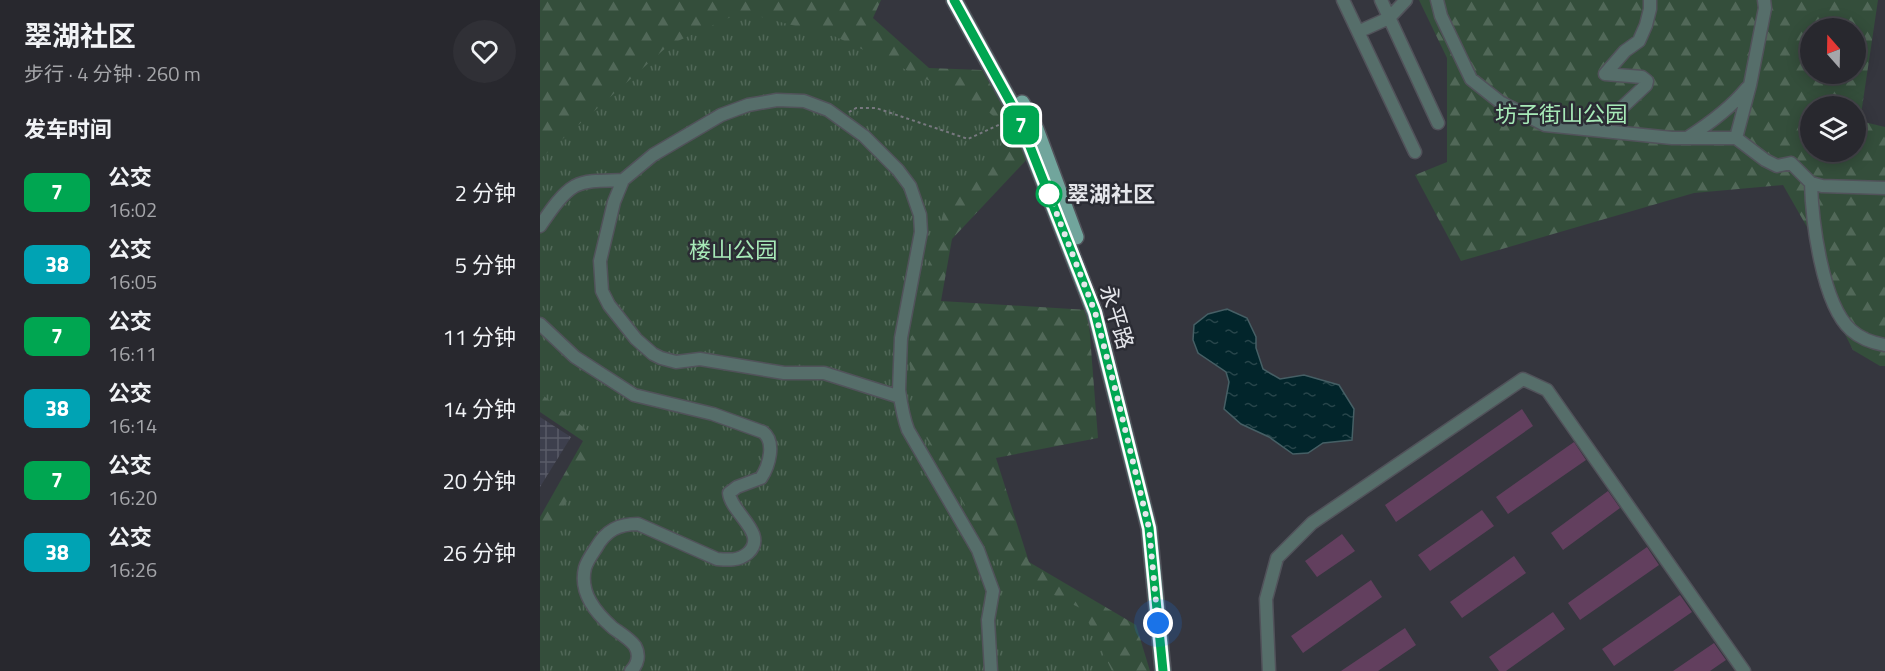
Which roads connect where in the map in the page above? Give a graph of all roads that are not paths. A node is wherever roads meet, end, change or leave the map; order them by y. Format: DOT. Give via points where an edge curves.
graph roads {
  1 [pos="954,0"];
  2 [pos="965,0"];
  3 [pos="1344,0"];
  4 [pos="1381,0"];
  5 [pos="1406,0"];
  6 [pos="1437,0"];
  7 [pos="1650,0"];
  8 [pos="1764,0"];
  9 [pos="1389,18"];
  10 [pos="1360,31"];
  11 [pos="1750,85"];
  12 [pos="1438,123"];
  13 [pos="1598,130"];
  14 [pos="1686,138"];
  15 [pos="1736,138"];
  16 [pos="1415,152"];
  17 [pos="623,180"];
  18 [pos="1811,183"];
  19 [pos="1885,188"];
  20 [pos="540,226"];
  21 [pos="540,324"];
  22 [pos="1885,345"];
  23 [pos="900,397"];
  24 [pos="631,671"];
  25 [pos="991,671"];
  26 [pos="1163,671"];
  27 [pos="1173,671"];
  28 [pos="1269,671"];
  29 [pos="1744,671"];
  1 -- 26 [label="main road, 永平路" via="1018,116 1095,312 1149,528"];
  2 -- 27 [label="main road, 永平路" via="1036,129 1104,309 1158,526"];
  3 -- 10 [label="street"];
  4 -- 9 [label="street"];
  5 -- 9 [label="street"];
  6 -- 13 [label="street" via="1471,79 1500,102 1545,125"];
  7 -- 13 [label="street" via="1639,41 1624,51 1605,74 1642,77 1646,85"];
  8 -- 11 [label="street"];
  9 -- 10 [label="street"];
  9 -- 12 [label="street"];
  10 -- 16 [label="street"];
  11 -- 14 [label="street" via="1707,126"];
  11 -- 15 [label="street"];
  13 -- 14 [label="street"];
  14 -- 15 [label="street"];
  15 -- 18 [label="street" via="1777,166 1791,163"];
  17 -- 20 [label="street" via="575,186"];
  17 -- 23 [label="street" via="602,249 602,291 623,324 653,354 676,362 700,359 784,374 824,373"];
  17 -- 23 [label="street" via="687,134 748,105 804,101 828,110 864,136 910,186 920,216 921,232 901,338"];
  18 -- 19 [label="street"];
  18 -- 22 [label="street" via="1831,301 1850,330 1871,343"];
  21 -- 24 [label="street" via="575,357 634,395 713,414 763,432 770,443 761,478 729,493 756,539 745,557 717,559 638,524 624,524 600,541 585,566 583,581 595,611 634,645 639,655"];
  23 -- 25 [label="street" via="908,430 978,550 993,591 988,620"];
  28 -- 29 [label="street" via="1266,599 1277,558 1312,523 1523,379 1547,390"];
}
